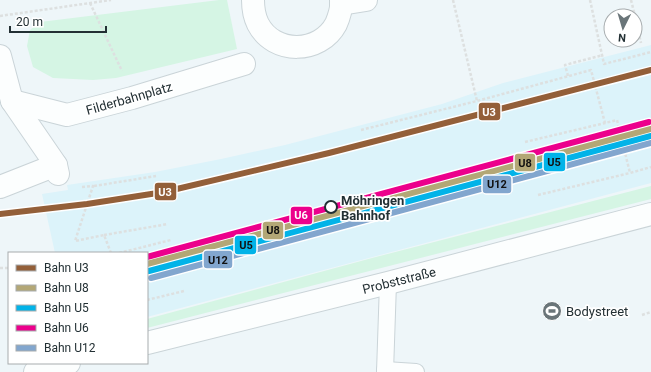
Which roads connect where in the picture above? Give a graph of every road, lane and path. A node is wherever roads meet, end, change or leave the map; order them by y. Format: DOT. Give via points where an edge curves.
graph roads {
  1 [pos="111,0"];
  2 [pos="253,0"];
  3 [pos="366,0"];
  4 [pos="453,0"];
  5 [pos="590,0"];
  6 [pos="341,2"];
  7 [pos="90,3"];
  8 [pos="0,16"];
  9 [pos="651,52"];
  10 [pos="603,55"];
  11 [pos="0,56"];
  12 [pos="244,64"];
  13 [pos="568,76"];
  14 [pos="132,98"];
  15 [pos="477,101"];
  16 [pos="12,102"];
  17 [pos="67,115"];
  18 [pos="605,123"];
  19 [pos="361,130"];
  20 [pos="40,142"];
  21 [pos="525,142"];
  22 [pos="651,167"];
  23 [pos="57,169"];
  24 [pos="630,173"];
  25 [pos="156,176"];
  26 [pos="93,186"];
  27 [pos="0,187"];
  28 [pos="538,195"];
  29 [pos="651,214"];
  30 [pos="168,224"];
  31 [pos="104,235"];
  32 [pos="171,240"];
  33 [pos="111,252"];
  34 [pos="123,252"];
  35 [pos="388,283"];
  36 [pos="184,291"];
  37 [pos="148,300"];
  38 [pos="651,312"];
  39 [pos="642,315"];
  40 [pos="148,343"];
  41 [pos="65,364"];
  42 [pos="40,371"];
  43 [pos="385,371"];
  44 [pos="416,372"];
  1 -- 7 [label="path"];
  2 -- 6 [label="street" via="253,12 266,35 278,43 292,47 307,46 321,41 332,30 339,17"];
  3 -- 6 [label="street"];
  4 -- 15 [label="path"];
  5 -- 10 [label="path"];
  7 -- 8 [label="path"];
  7 -- 14 [label="path"];
  9 -- 10 [label="path" via="604,64"];
  10 -- 13 [label="path" via="565,65"];
  11 -- 16 [label="street"];
  12 -- 14 [label="street, Filderbahnplatz"];
  13 -- 15 [label="path"];
  13 -- 18 [label="path" via="591,70"];
  14 -- 17 [label="street, Filderbahnplatz"];
  15 -- 19 [label="path"];
  16 -- 17 [label="street, Filderbahnplatz"];
  16 -- 20 [label="street"];
  17 -- 20 [label="street"];
  18 -- 21 [label="path"];
  18 -- 24 [label="path" via="617,120"];
  20 -- 23 [label="street"];
  22 -- 24 [label="path"];
  23 -- 26 [label="path" via="61,190"];
  23 -- 27 [label="street"];
  24 -- 28 [label="path"];
  25 -- 26 [label="path"];
  26 -- 31 [label="path" via="75,241"];
  29 -- 35 [label="street, Probststraße"];
  30 -- 31 [label="path"];
  31 -- 33 [label="path"];
  32 -- 34 [label="path"];
  35 -- 40 [label="street, Probststraße"];
  35 -- 43 [label="lane"];
  36 -- 37 [label="path"];
  38 -- 39 [label="path"];
  41 -- 42 [label="street"];
  43 -- 44 [label="lane"];
}
